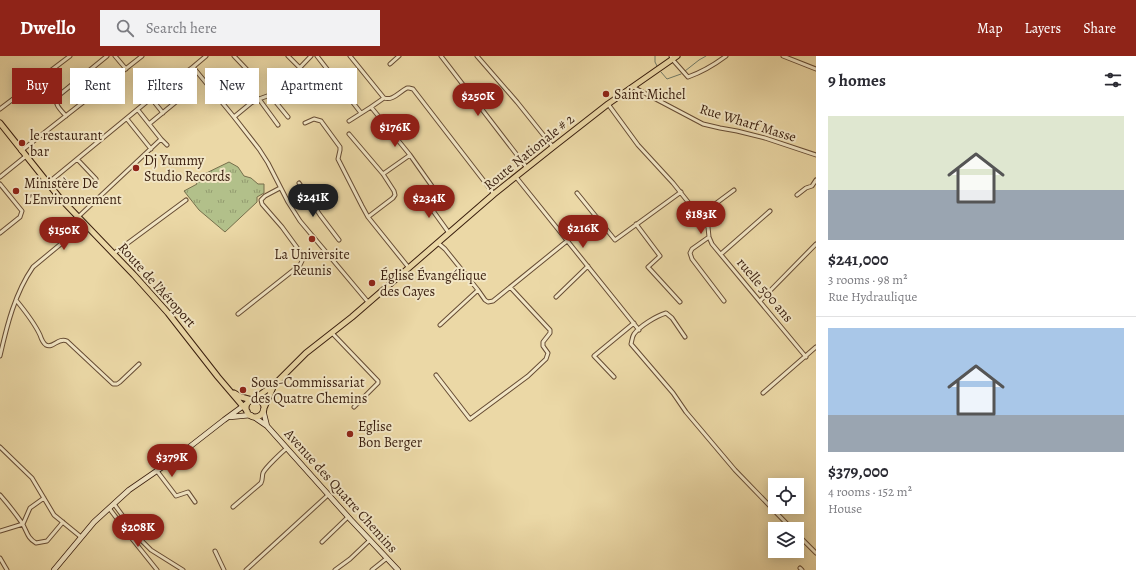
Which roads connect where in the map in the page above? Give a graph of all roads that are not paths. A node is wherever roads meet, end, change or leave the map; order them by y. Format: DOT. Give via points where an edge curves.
graph roads {
  1 [pos="70,56"];
  2 [pos="107,56"];
  3 [pos="115,56"];
  4 [pos="134,56"];
  5 [pos="142,56"];
  6 [pos="206,56"];
  7 [pos="234,56"];
  8 [pos="288,56"];
  9 [pos="311,56"];
  10 [pos="317,56"];
  11 [pos="350,56"];
  12 [pos="399,56"];
  13 [pos="441,56"];
  14 [pos="477,56"];
  15 [pos="726,56"];
  16 [pos="783,56"];
  17 [pos="673,57"];
  18 [pos="137,60"];
  19 [pos="390,64"];
  20 [pos="193,67"];
  21 [pos="245,68"];
  22 [pos="299,68"];
  23 [pos="126,69"];
  24 [pos="816,69"];
  25 [pos="632,87"];
  26 [pos="267,96"];
  27 [pos="384,98"];
  28 [pos="259,99"];
  29 [pos="144,104"];
  30 [pos="156,104"];
  31 [pos="173,104"];
  32 [pos="251,104"];
  33 [pos="277,104"];
  34 [pos="608,104"];
  35 [pos="371,107"];
  36 [pos="0,109"];
  37 [pos="138,110"];
  38 [pos="163,112"];
  39 [pos="361,114"];
  40 [pos="66,116"];
  41 [pos="234,117"];
  42 [pos="288,117"];
  43 [pos="127,119"];
  44 [pos="349,121"];
  45 [pos="0,123"];
  46 [pos="305,123"];
  47 [pos="149,124"];
  48 [pos="278,125"];
  49 [pos="349,134"];
  50 [pos="161,139"];
  51 [pos="167,145"];
  52 [pos="553,146"];
  53 [pos="151,149"];
  54 [pos="21,151"];
  55 [pos="410,154"];
  56 [pos="816,155"];
  57 [pos="26,156"];
  58 [pos="77,159"];
  59 [pos="527,168"];
  60 [pos="382,174"];
  61 [pos="0,177"];
  62 [pos="516,177"];
  63 [pos="96,179"];
  64 [pos="816,180"];
  65 [pos="48,183"];
  66 [pos="299,183"];
  67 [pos="0,184"];
  68 [pos="280,188"];
  69 [pos="734,190"];
  70 [pos="305,192"];
  71 [pos="681,192"];
  72 [pos="577,193"];
  73 [pos="494,194"];
  74 [pos="797,195"];
  75 [pos="186,200"];
  76 [pos="288,202"];
  77 [pos="770,212"];
  78 [pos="699,216"];
  79 [pos="78,217"];
  80 [pos="368,217"];
  81 [pos="85,224"];
  82 [pos="636,224"];
  83 [pos="0,233"];
  84 [pos="449,233"];
  85 [pos="709,237"];
  86 [pos="339,240"];
  87 [pos="567,241"];
  88 [pos="438,242"];
  89 [pos="816,244"];
  90 [pos="113,254"];
  91 [pos="721,254"];
  92 [pos="588,266"];
  93 [pos="409,268"];
  94 [pos="510,287"];
  95 [pos="478,290"];
  96 [pos="556,296"];
  97 [pos="16,300"];
  98 [pos="724,301"];
  99 [pos="760,301"];
  100 [pos="368,302"];
  101 [pos="680,302"];
  102 [pos="238,314"];
  103 [pos="634,323"];
  104 [pos="440,325"];
  105 [pos="639,330"];
  106 [pos="332,333"];
  107 [pos="685,337"];
  108 [pos="816,347"];
  109 [pos="0,356"];
  110 [pos="806,356"];
  111 [pos="140,364"];
  112 [pos="436,375"];
  113 [pos="614,378"];
  114 [pos="275,384"];
  115 [pos="231,392"];
  116 [pos="763,393"];
  117 [pos="252,400"];
  118 [pos="243,406"];
  119 [pos="354,406"];
  120 [pos="263,409"];
  121 [pos="247,411"];
  122 [pos="253,416"];
  123 [pos="228,417"];
  124 [pos="267,426"];
  125 [pos="0,447"];
  126 [pos="286,448"];
  127 [pos="157,471"];
  128 [pos="0,495"];
  129 [pos="328,495"];
  130 [pos="44,498"];
  131 [pos="195,502"];
  132 [pos="114,504"];
  133 [pos="109,508"];
  134 [pos="233,508"];
  135 [pos="348,517"];
  136 [pos="63,522"];
  137 [pos="785,522"];
  138 [pos="23,524"];
  139 [pos="0,531"];
  140 [pos="81,537"];
  141 [pos="370,540"];
  142 [pos="804,541"];
  143 [pos="322,542"];
  144 [pos="215,551"];
  145 [pos="816,553"];
  146 [pos="0,558"];
  147 [pos="387,558"];
  148 [pos="7,570"];
  149 [pos="54,570"];
  150 [pos="157,570"];
  151 [pos="183,570"];
  152 [pos="224,570"];
  153 [pos="246,570"];
  154 [pos="335,570"];
  155 [pos="372,570"];
  156 [pos="398,570"];
  1 -- 36 [label="street"];
  2 -- 40 [label="street" via="58,96 56,104"];
  3 -- 23 [label="street"];
  4 -- 18 [label="street"];
  5 -- 18 [label="street"];
  6 -- 20 [label="street"];
  7 -- 21 [label="street"];
  8 -- 22 [label="street"];
  9 -- 22 [label="street"];
  10 -- 39 [label="street"];
  11 -- 27 [label="street"];
  12 -- 19 [label="street"];
  13 -- 59 [label="street"];
  14 -- 52 [label="street"];
  15 -- 17 [label="street" via="688,77"];
  16 -- 24 [label="street"];
  17 -- 25 [label="main road, Route Nationale # 2"];
  18 -- 23 [label="street"];
  20 -- 41 [label="street"];
  23 -- 40 [label="street"];
  25 -- 34 [label="main road, Route Nationale # 2"];
  25 -- 56 [label="street, Rue Wharf Masse" via="703,124 744,133"];
  26 -- 28 [label="street"];
  27 -- 35 [label="street"];
  27 -- 73 [label="street" via="393,98 407,88 413,90"];
  28 -- 48 [label="street"];
  29 -- 37 [label="street"];
  30 -- 38 [label="street"];
  31 -- 38 [label="street"];
  32 -- 41 [label="street"];
  33 -- 42 [label="street"];
  34 -- 52 [label="main road, Route Nationale # 2"];
  34 -- 71 [label="street, ruelle 500 ans" via="638,145"];
  35 -- 39 [label="street"];
  35 -- 55 [label="street"];
  37 -- 43 [label="street"];
  37 -- 47 [label="street"];
  38 -- 47 [label="street"];
  39 -- 44 [label="street"];
  40 -- 54 [label="street"];
  41 -- 68 [label="street" via="259,149"];
  43 -- 53 [label="street"];
  43 -- 58 [label="street"];
  45 -- 54 [label="main road, Route de l’Aéroport"];
  46 -- 80 [label="street" via="321,121 340,147 338,159"];
  47 -- 50 [label="street"];
  49 -- 60 [label="street"];
  50 -- 51 [label="street"];
  50 -- 53 [label="street"];
  52 -- 59 [label="main road, Route Nationale # 2"];
  53 -- 79 [label="street"];
  54 -- 57 [label="main road, Route de l’Aéroport"];
  55 -- 60 [label="street"];
  55 -- 84 [label="street" via="434,189 426,203"];
  57 -- 61 [label="street"];
  57 -- 65 [label="main road, Route de l’Aéroport"];
  58 -- 63 [label="street"];
  58 -- 65 [label="street"];
  59 -- 62 [label="main road, Route Nationale # 2"];
  60 -- 80 [label="street" via="394,190 394,197"];
  62 -- 73 [label="main road, Route Nationale # 2"];
  62 -- 87 [label="street"];
  64 -- 74 [label="street" via="812,186"];
  65 -- 79 [label="main road, Route de l’Aéroport"];
  66 -- 70 [label="street"];
  67 -- 83 [label="street" via="22,209 22,213"];
  68 -- 76 [label="street"];
  68 -- 102 [label="street" via="265,196 261,200 262,204 292,239 302,256 302,262"];
  69 -- 78 [label="street"];
  70 -- 76 [label="street"];
  70 -- 86 [label="street"];
  71 -- 78 [label="street, ruelle 500 ans"];
  71 -- 82 [label="street"];
  72 -- 82 [label="street" via="615,240"];
  73 -- 84 [label="main road, Route Nationale # 2"];
  75 -- 90 [label="street"];
  76 -- 100 [label="street" via="300,221"];
  77 -- 91 [label="street"];
  78 -- 85 [label="street, ruelle 500 ans" via="708,227"];
  79 -- 81 [label="main road, Route de l’Aéroport"];
  80 -- 93 [label="street"];
  81 -- 90 [label="main road, Route de l’Aéroport"];
  81 -- 97 [label="street" via="33,267"];
  82 -- 101 [label="street" via="660,256 648,267"];
  84 -- 88 [label="main road, Route Nationale # 2"];
  85 -- 91 [label="street, ruelle 500 ans"];
  85 -- 98 [label="street" via="690,253"];
  87 -- 92 [label="street"];
  87 -- 94 [label="street"];
  88 -- 93 [label="main road, Route Nationale # 2"];
  88 -- 95 [label="street"];
  89 -- 99 [label="street"];
  90 -- 115 [label="main road, Route de l’Aéroport" via="168,313"];
  91 -- 99 [label="street, ruelle 500 ans"];
  92 -- 96 [label="street"];
  92 -- 103 [label="street"];
  93 -- 100 [label="main road, Route Nationale # 2"];
  94 -- 95 [label="street" via="490,302 485,300"];
  94 -- 112 [label="street" via="550,330 542,344 548,353 546,359 528,376 470,419"];
  95 -- 104 [label="street"];
  97 -- 109 [label="street"];
  97 -- 111 [label="street" via="46,345 51,346 61,340 67,341 113,384 118,384"];
  99 -- 110 [label="street, ruelle 500 ans"];
  100 -- 106 [label="main road, Route Nationale # 2"];
  103 -- 105 [label="street"];
  103 -- 113 [label="street" via="594,356"];
  105 -- 107 [label="street" via="657,316 666,313"];
  105 -- 137 [label="street" via="631,344 735,470"];
  106 -- 114 [label="main road, Route Nationale # 2"];
  106 -- 119 [label="street" via="378,381"];
  108 -- 110 [label="street"];
  110 -- 116 [label="street"];
  114 -- 117 [label="main road, Route Nationale # 2"];
  114 -- 120 [label="main road, Route Nationale # 2"];
  115 -- 117 [label="main road, Route de l’Aéroport"];
  115 -- 118 [label="main road, Route de l’Aéroport"];
  117 -- 118 [label="main road"];
  117 -- 120 [label="main road" via="261,402"];
  117 -- 121 [label="main road" via="247,405"];
  118 -- 121 [label="main road, Route de l’Aéroport"];
  118 -- 123 [label="main road"];
  120 -- 122 [label="main road" via="260,415"];
  120 -- 124 [label="main road, Avenue des Quatre Chemins"];
  121 -- 122 [label="main road"];
  122 -- 123 [label="main road"];
  122 -- 124 [label="main road, Avenue des Quatre Chemins"];
  123 -- 127 [label="main road"];
  124 -- 126 [label="main road, Avenue des Quatre Chemins"];
  125 -- 130 [label="street" via="32,478"];
  126 -- 129 [label="main road, Avenue des Quatre Chemins"];
  126 -- 134 [label="street" via="264,472 262,483"];
  127 -- 131 [label="street" via="176,496 188,492"];
  127 -- 132 [label="main road"];
  128 -- 138 [label="street"];
  129 -- 135 [label="main road, Avenue des Quatre Chemins"];
  129 -- 153 [label="street"];
  130 -- 136 [label="street" via="54,514"];
  130 -- 138 [label="street" via="30,508"];
  132 -- 133 [label="main road"];
  132 -- 151 [label="street" via="151,550"];
  133 -- 140 [label="main road"];
  133 -- 150 [label="street"];
  135 -- 141 [label="main road, Avenue des Quatre Chemins"];
  135 -- 143 [label="street"];
  136 -- 138 [label="street" via="47,541 36,543 30,540"];
  136 -- 140 [label="street"];
  138 -- 139 [label="street"];
  140 -- 149 [label="main road"];
  141 -- 147 [label="main road, Avenue des Quatre Chemins"];
  141 -- 154 [label="street"];
  142 -- 145 [label="street"];
  144 -- 152 [label="street"];
  146 -- 148 [label="street"];
  147 -- 155 [label="street"];
  147 -- 156 [label="main road, Avenue des Quatre Chemins"];
}
